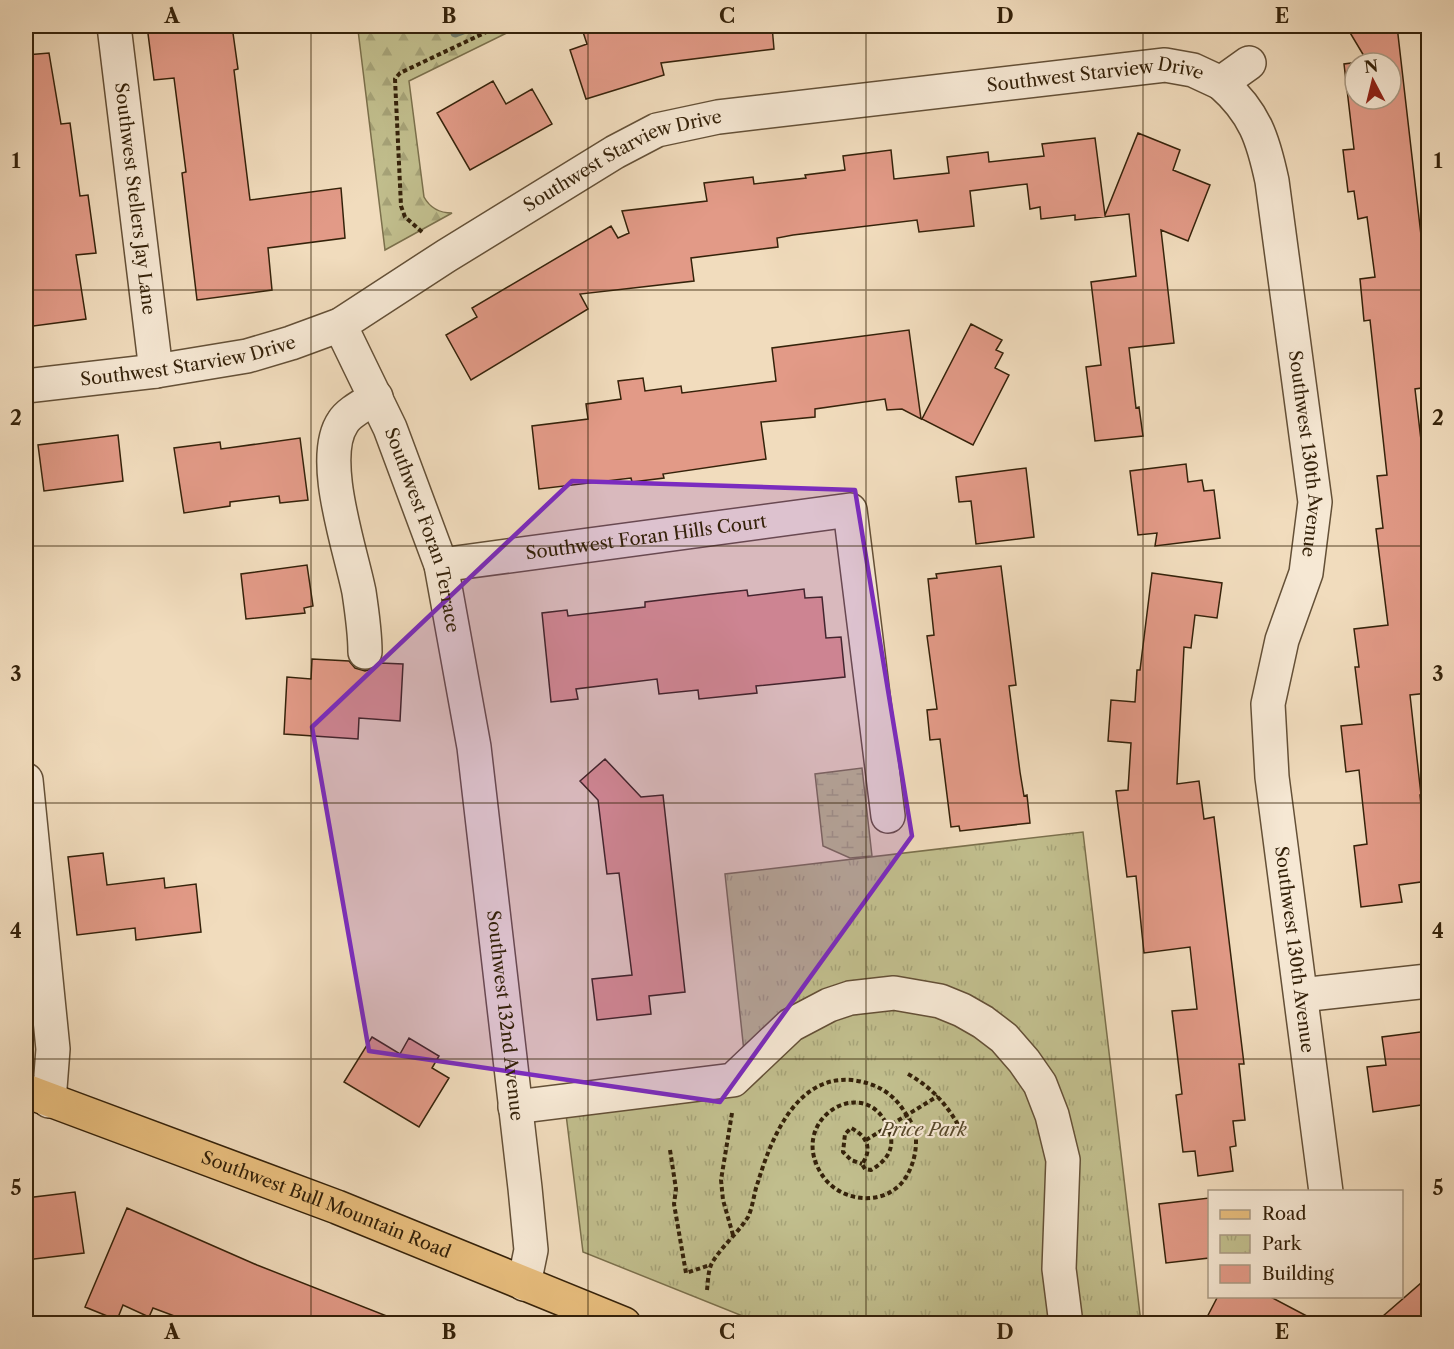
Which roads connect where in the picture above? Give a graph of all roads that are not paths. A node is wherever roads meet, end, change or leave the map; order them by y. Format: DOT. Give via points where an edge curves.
graph roads {
  1 [pos="114,26"];
  2 [pos="1249,63"];
  3 [pos="1221,83"];
  4 [pos="340,325"];
  5 [pos="156,371"];
  6 [pos="26,386"];
  7 [pos="376,397"];
  8 [pos="441,565"];
  9 [pos="365,652"];
  10 [pos="474,747"];
  11 [pos="26,780"];
  12 [pos="888,816"];
  13 [pos="1428,981"];
  14 [pos="1301,995"];
  15 [pos="37,1096"];
  16 [pos="515,1107"];
  17 [pos="1326,1190"];
  18 [pos="524,1284"];
  19 [pos="624,1323"];
  20 [pos="1066,1323"];
  1 -- 5 [label="street, Southwest Stellers Jay Lane"];
  2 -- 3 [label="street, Southwest Starview Drive"];
  3 -- 4 [label="street, Southwest Starview Drive" via="1193,70 1165,65 718,117 657,130 615,152"];
  3 -- 14 [label="street, Southwest 130th Avenue" via="1252,117 1272,181 1314,502 1306,573 1282,640 1268,704 1272,777"];
  4 -- 5 [label="street, Southwest Starview Drive" via="247,356"];
  4 -- 7 [label="street, Southwest Foran Terrace"];
  5 -- 6 [label="street, Southwest Starview Drive"];
  7 -- 8 [label="street, Southwest Foran Terrace"];
  7 -- 9 [label="street" via="344,420 336,434 334,454 342,520 359,592"];
  8 -- 10 [label="street, Southwest Foran Terrace"];
  8 -- 12 [label="street, Southwest Foran Hills Court" via="850,510"];
  10 -- 16 [label="street, Southwest 132nd Avenue"];
  11 -- 15 [label="street" via="53,1049"];
  13 -- 14 [label="street"];
  14 -- 17 [label="street, Southwest 130th Avenue"];
  15 -- 18 [label="main road, Southwest Bull Mountain Road" via="337,1207"];
  16 -- 18 [label="street, Southwest 132nd Avenue" via="530,1241"];
  16 -- 20 [label="street" via="733,1080 791,1025 829,1005 850,998 894,993 940,1001 983,1022 1004,1038 1040,1084 1063,1160 1059,1269"];
  18 -- 19 [label="main road, Southwest Bull Mountain Road"];
}
